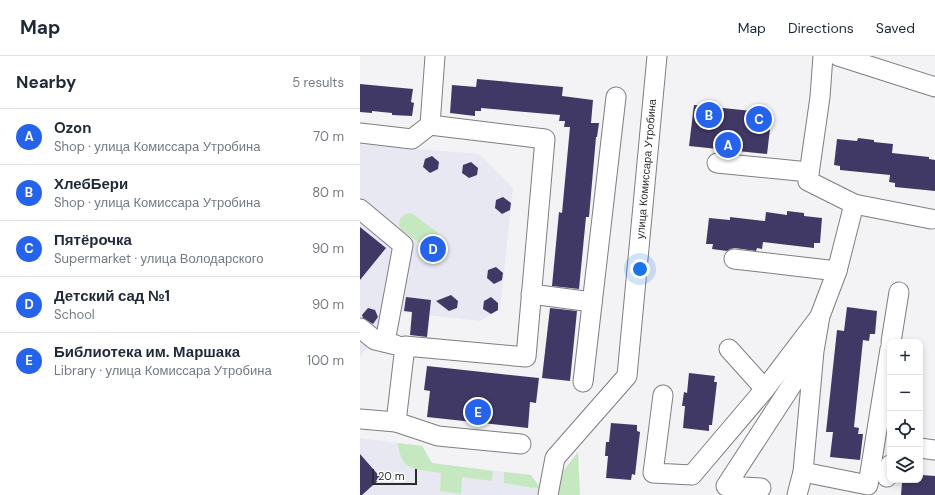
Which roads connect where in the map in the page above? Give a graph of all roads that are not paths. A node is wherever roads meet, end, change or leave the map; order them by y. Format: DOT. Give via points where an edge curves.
graph roads {
  1 [pos="435,56"];
  2 [pos="657,56"];
  3 [pos="823,56"];
  4 [pos="838,56"];
  5 [pos="935,87"];
  6 [pos="616,97"];
  7 [pos="430,125"];
  8 [pos="360,133"];
  9 [pos="717,163"];
  10 [pos="809,172"];
  11 [pos="854,204"];
  12 [pos="360,209"];
  13 [pos="931,219"];
  14 [pos="734,259"];
  15 [pos="837,271"];
  16 [pos="899,292"];
  17 [pos="531,294"];
  18 [pos="592,302"];
  19 [pos="820,316"];
  20 [pos="360,328"];
  21 [pos="891,339"];
  22 [pos="385,342"];
  23 [pos="406,346"];
  24 [pos="729,349"];
  25 [pos="814,351"];
  26 [pos="887,368"];
  27 [pos="583,382"];
  28 [pos="765,389"];
  29 [pos="662,395"];
  30 [pos="360,419"];
  31 [pos="396,422"];
  32 [pos="521,444"];
  33 [pos="923,448"];
  34 [pos="935,450"];
  35 [pos="803,472"];
  36 [pos="761,488"];
  37 [pos="548,495"];
  38 [pos="797,495"];
  1 -- 7 [label="street"];
  2 -- 37 [label="street, улица Комиссара Утробина" via="627,376 555,458"];
  3 -- 10 [label="street"];
  4 -- 5 [label="street"];
  6 -- 18 [label="street"];
  7 -- 8 [label="street" via="412,139"];
  7 -- 17 [label="street" via="546,139"];
  9 -- 10 [label="street"];
  10 -- 11 [label="street" via="808,181"];
  11 -- 13 [label="street"];
  11 -- 15 [label="street"];
  12 -- 22 [label="street" via="403,245"];
  14 -- 15 [label="street"];
  15 -- 19 [label="street"];
  16 -- 21 [label="street"];
  17 -- 18 [label="street"];
  17 -- 23 [label="street" via="526,357"];
  18 -- 27 [label="street"];
  19 -- 25 [label="street"];
  19 -- 28 [label="street"];
  20 -- 22 [label="street" via="375,340"];
  22 -- 23 [label="street"];
  23 -- 31 [label="street"];
  24 -- 28 [label="street"];
  25 -- 35 [label="street"];
  25 -- 36 [label="street" via="726,486"];
  26 -- 35 [label="street" via="868,485"];
  28 -- 29 [label="street" via="692,475 654,473"];
  30 -- 31 [label="street"];
  31 -- 32 [label="street" via="438,436"];
  33 -- 34 [label="street"];
  35 -- 38 [label="street"];
}
